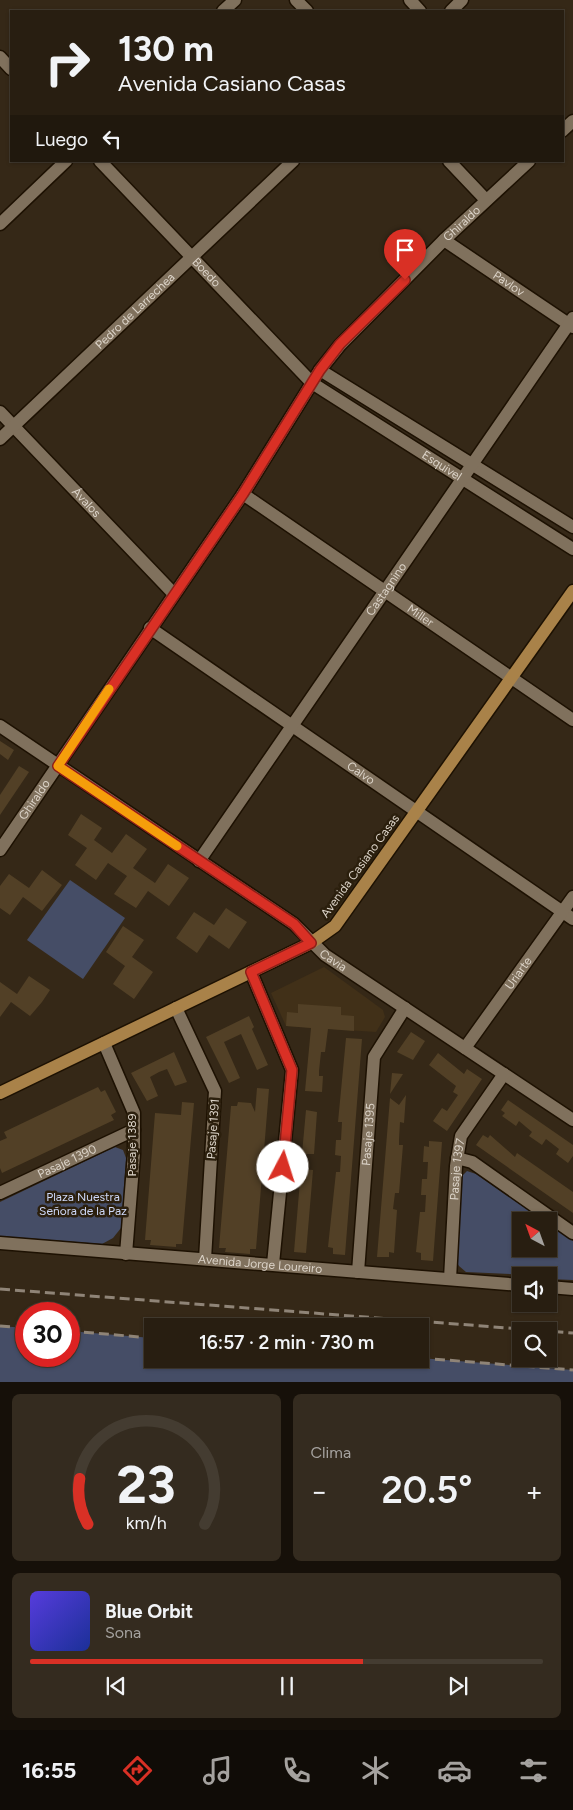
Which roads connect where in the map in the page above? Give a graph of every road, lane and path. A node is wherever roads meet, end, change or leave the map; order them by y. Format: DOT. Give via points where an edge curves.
graph roads {
  1 [pos="235,0"];
  2 [pos="296,0"];
  3 [pos="410,0"];
  4 [pos="462,0"];
  5 [pos="225,10"];
  6 [pos="306,10"];
  7 [pos="419,10"];
  8 [pos="451,10"];
  9 [pos="0,57"];
  10 [pos="10,68"];
  11 [pos="65,162"];
  12 [pos="101,162"];
  13 [pos="292,162"];
  14 [pos="450,162"];
  15 [pos="528,162"];
  16 [pos="486,200"];
  17 [pos="0,224"];
  18 [pos="444,240"];
  19 [pos="192,257"];
  20 [pos="572,323"];
  21 [pos="320,370"];
  22 [pos="312,382"];
  23 [pos="0,412"];
  24 [pos="13,426"];
  25 [pos="0,439"];
  26 [pos="471,464"];
  27 [pos="462,478"];
  28 [pos="243,494"];
  29 [pos="573,527"];
  30 [pos="573,549"];
  31 [pos="573,591"];
  32 [pos="384,592"];
  33 [pos="173,593"];
  34 [pos="150,628"];
  35 [pos="512,678"];
  36 [pos="573,720"];
  37 [pos="0,726"];
  38 [pos="292,726"];
  39 [pos="58,766"];
  40 [pos="417,812"];
  41 [pos="4,837"];
  42 [pos="0,850"];
  43 [pos="199,861"];
  44 [pos="573,897"];
  45 [pos="568,915"];
  46 [pos="311,943"];
  47 [pos="251,972"];
  48 [pos="176,1008"];
  49 [pos="405,1008"];
  50 [pos="104,1043"];
  51 [pos="466,1048"];
  52 [pos="504,1074"];
  53 [pos="0,1093"];
  54 [pos="573,1120"];
  55 [pos="134,1130"];
  56 [pos="457,1158"];
  57 [pos="0,1194"];
  58 [pos="573,1233"];
  59 [pos="0,1243"];
  60 [pos="126,1254"];
  61 [pos="205,1259"];
  62 [pos="273,1264"];
  63 [pos="358,1272"];
  64 [pos="450,1279"];
  65 [pos="512,1284"];
  66 [pos="557,1288"];
  67 [pos="573,1289"];
  1 -- 5 [label="street"];
  2 -- 6 [label="street"];
  3 -- 7 [label="street"];
  4 -- 8 [label="street"];
  9 -- 10 [label="street"];
  11 -- 17 [label="street"];
  12 -- 19 [label="street, Boedo"];
  13 -- 19 [label="street, Pedro de Larrechea"];
  14 -- 16 [label="street"];
  15 -- 16 [label="street, Ghiraldo"];
  16 -- 18 [label="street, Ghiraldo"];
  18 -- 20 [label="street, Pavlov"];
  18 -- 21 [label="street, Ghiraldo" via="340,344"];
  19 -- 22 [label="street, Boedo"];
  19 -- 24 [label="street, Pedro de Larrechea"];
  20 -- 26 [label="street, Castagnino"];
  21 -- 22 [label="street, Ghiraldo"];
  21 -- 26 [label="street, Esquivel"];
  22 -- 27 [label="street, Esquivel"];
  22 -- 28 [label="street, Ghiraldo"];
  23 -- 24 [label="street, Ávalos"];
  24 -- 25 [label="street, Pedro de Larrechea"];
  24 -- 33 [label="street, Ávalos"];
  26 -- 27 [label="street, Castagnino"];
  26 -- 29 [label="street, Esquivel"];
  27 -- 30 [label="street, Esquivel"];
  27 -- 32 [label="street, Castagnino"];
  28 -- 32 [label="street, Miller"];
  28 -- 33 [label="street, Ghiraldo"];
  31 -- 35 [label="main road, Avenida Casiano Casas"];
  32 -- 35 [label="street, Miller"];
  32 -- 38 [label="street, Castagnino"];
  33 -- 34 [label="street, Ghiraldo"];
  34 -- 38 [label="street, Calvo"];
  34 -- 39 [label="street, Ghiraldo"];
  35 -- 36 [label="street, Miller"];
  35 -- 40 [label="main road, Avenida Casiano Casas"];
  37 -- 39 [label="street, Cavia"];
  38 -- 40 [label="street, Calvo"];
  38 -- 43 [label="street, Castagnino"];
  39 -- 41 [label="street, Ghiraldo"];
  39 -- 43 [label="street, Cavia"];
  40 -- 45 [label="street, Calvo"];
  40 -- 46 [label="main road, Avenida Casiano Casas" via="336,926"];
  41 -- 42 [label="street, Ghiraldo"];
  43 -- 46 [label="street, Cavia" via="294,924"];
  44 -- 45 [label="street, Uriarte"];
  45 -- 51 [label="street, Uriarte"];
  46 -- 47 [label="main road, Avenida Casiano Casas"];
  46 -- 49 [label="street, Cavia"];
  47 -- 48 [label="main road, Avenida Casiano Casas"];
  47 -- 62 [label="street" via="292,1070"];
  48 -- 50 [label="main road, Avenida Casiano Casas"];
  48 -- 61 [label="street, Pasaje 1391" via="215,1091"];
  49 -- 51 [label="street, Cavia"];
  49 -- 63 [label="street, Pasaje 1395" via="374,1057"];
  50 -- 53 [label="main road, Avenida Casiano Casas"];
  50 -- 55 [label="street, Pasaje 1389" via="134,1113"];
  51 -- 52 [label="street, Cavia"];
  52 -- 54 [label="street, Cavia"];
  52 -- 56 [label="street, Pasaje 1397" via="460,1136"];
  55 -- 57 [label="street, Pasaje 1390"];
  55 -- 60 [label="street, Pasaje 1389"];
  56 -- 58 [label="street" via="472,1162"];
  56 -- 64 [label="street, Pasaje 1397"];
  59 -- 60 [label="street, Avenida Jorge Loureiro"];
  60 -- 61 [label="street, Avenida Jorge Loureiro"];
  61 -- 62 [label="street, Avenida Jorge Loureiro"];
  62 -- 63 [label="street, Avenida Jorge Loureiro"];
  63 -- 64 [label="street, Avenida Jorge Loureiro"];
  64 -- 65 [label="street, Avenida Jorge Loureiro"];
  66 -- 67 [label="street"];
}
